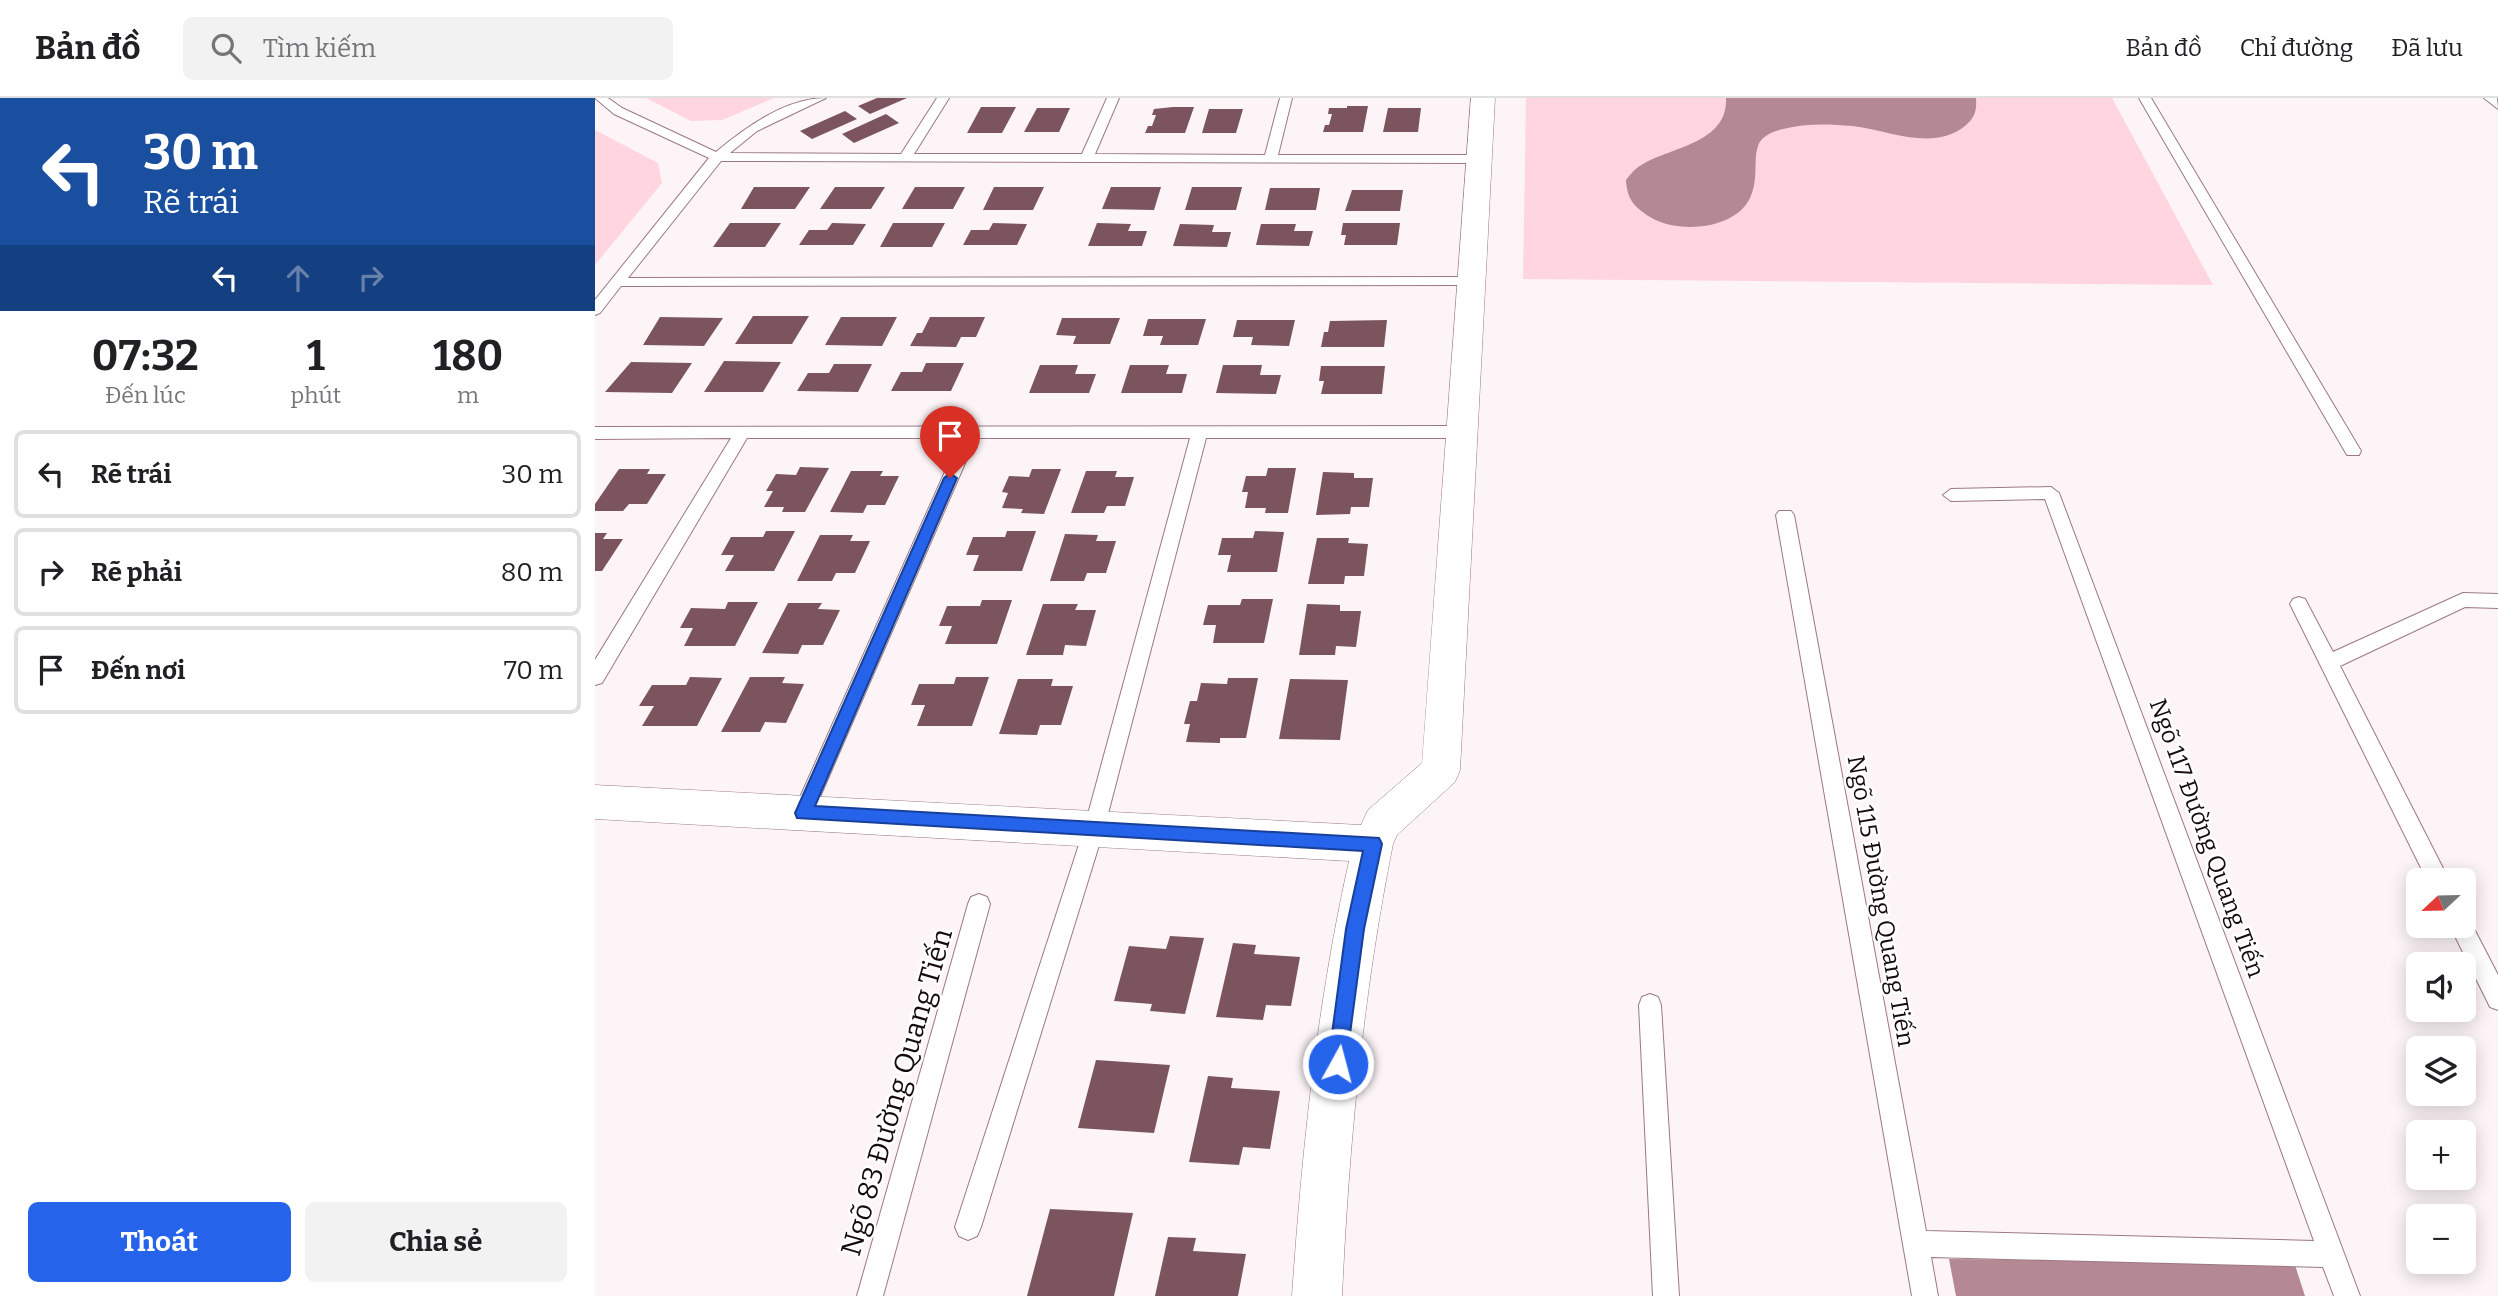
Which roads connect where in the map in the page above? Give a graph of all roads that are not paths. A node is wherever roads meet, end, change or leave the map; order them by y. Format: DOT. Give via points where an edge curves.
graph roads {
  1 [pos="600,98"];
  2 [pos="820,98"];
  3 [pos="943,98"];
  4 [pos="1113,98"];
  5 [pos="1286,98"];
  6 [pos="1483,98"];
  7 [pos="2145,98"];
  8 [pos="2490,98"];
  9 [pos="2498,105"];
  10 [pos="717,157"];
  11 [pos="905,158"];
  12 [pos="1087,158"];
  13 [pos="1270,159"];
  14 [pos="1479,159"];
  15 [pos="1472,281"];
  16 [pos="617,282"];
  17 [pos="595,310"];
  18 [pos="595,432"];
  19 [pos="743,432"];
  20 [pos="1201,432"];
  21 [pos="1462,432"];
  22 [pos="970,433"];
  23 [pos="2353,452"];
  24 [pos="1951,495"];
  25 [pos="1785,515"];
  26 [pos="2498,601"];
  27 [pos="2299,604"];
  28 [pos="2328,663"];
  29 [pos="595,677"];
  30 [pos="595,802"];
  31 [pos="803,813"];
  32 [pos="1094,829"];
  33 [pos="1373,844"];
  34 [pos="2432,868"];
  35 [pos="979,904"];
  36 [pos="2467,938"];
  37 [pos="2498,999"];
  38 [pos="1650,1005"];
  39 [pos="968,1227"];
  40 [pos="1916,1244"];
  41 [pos="2332,1254"];
  42 [pos="870,1296"];
  43 [pos="1317,1296"];
  44 [pos="1666,1296"];
  45 [pos="1925,1296"];
  46 [pos="2347,1296"];
  1 -- 10 [label="lane" via="618,111"];
  2 -- 10 [label="lane" via="753,128"];
  3 -- 11 [label="lane"];
  4 -- 12 [label="lane"];
  5 -- 13 [label="lane"];
  6 -- 14 [label="street"];
  7 -- 23 [label="lane"];
  8 -- 9 [label="lane"];
  10 -- 11 [label="lane"];
  10 -- 16 [label="lane"];
  11 -- 12 [label="lane"];
  12 -- 13 [label="lane"];
  13 -- 14 [label="lane"];
  14 -- 15 [label="street"];
  15 -- 16 [label="lane"];
  15 -- 21 [label="street"];
  16 -- 17 [label="lane"];
  18 -- 19 [label="lane"];
  19 -- 22 [label="lane"];
  19 -- 29 [label="lane"];
  20 -- 21 [label="lane"];
  20 -- 22 [label="lane"];
  20 -- 32 [label="lane"];
  21 -- 33 [label="street" via="1441,770 1382,823"];
  22 -- 31 [label="lane"];
  24 -- 41 [label="lane, Ngõ 117 Đường Quang Tiến" via="2051,493"];
  25 -- 40 [label="lane, Ngõ 115 Đường Quang Tiến"];
  26 -- 28 [label="lane" via="2463,600"];
  27 -- 28 [label="lane"];
  28 -- 34 [label="lane"];
  30 -- 31 [label="street"];
  31 -- 32 [label="street"];
  32 -- 33 [label="street"];
  32 -- 39 [label="lane"];
  33 -- 43 [label="street" via="1355,929 1324,1171"];
  35 -- 42 [label="lane, Ngõ 83 Đường Quang Tiến"];
  36 -- 37 [label="lane"];
  38 -- 44 [label="lane"];
  40 -- 41 [label="lane"];
  40 -- 45 [label="lane, Ngõ 115 Đường Quang Tiến"];
  41 -- 46 [label="lane, Ngõ 117 Đường Quang Tiến"];
}
